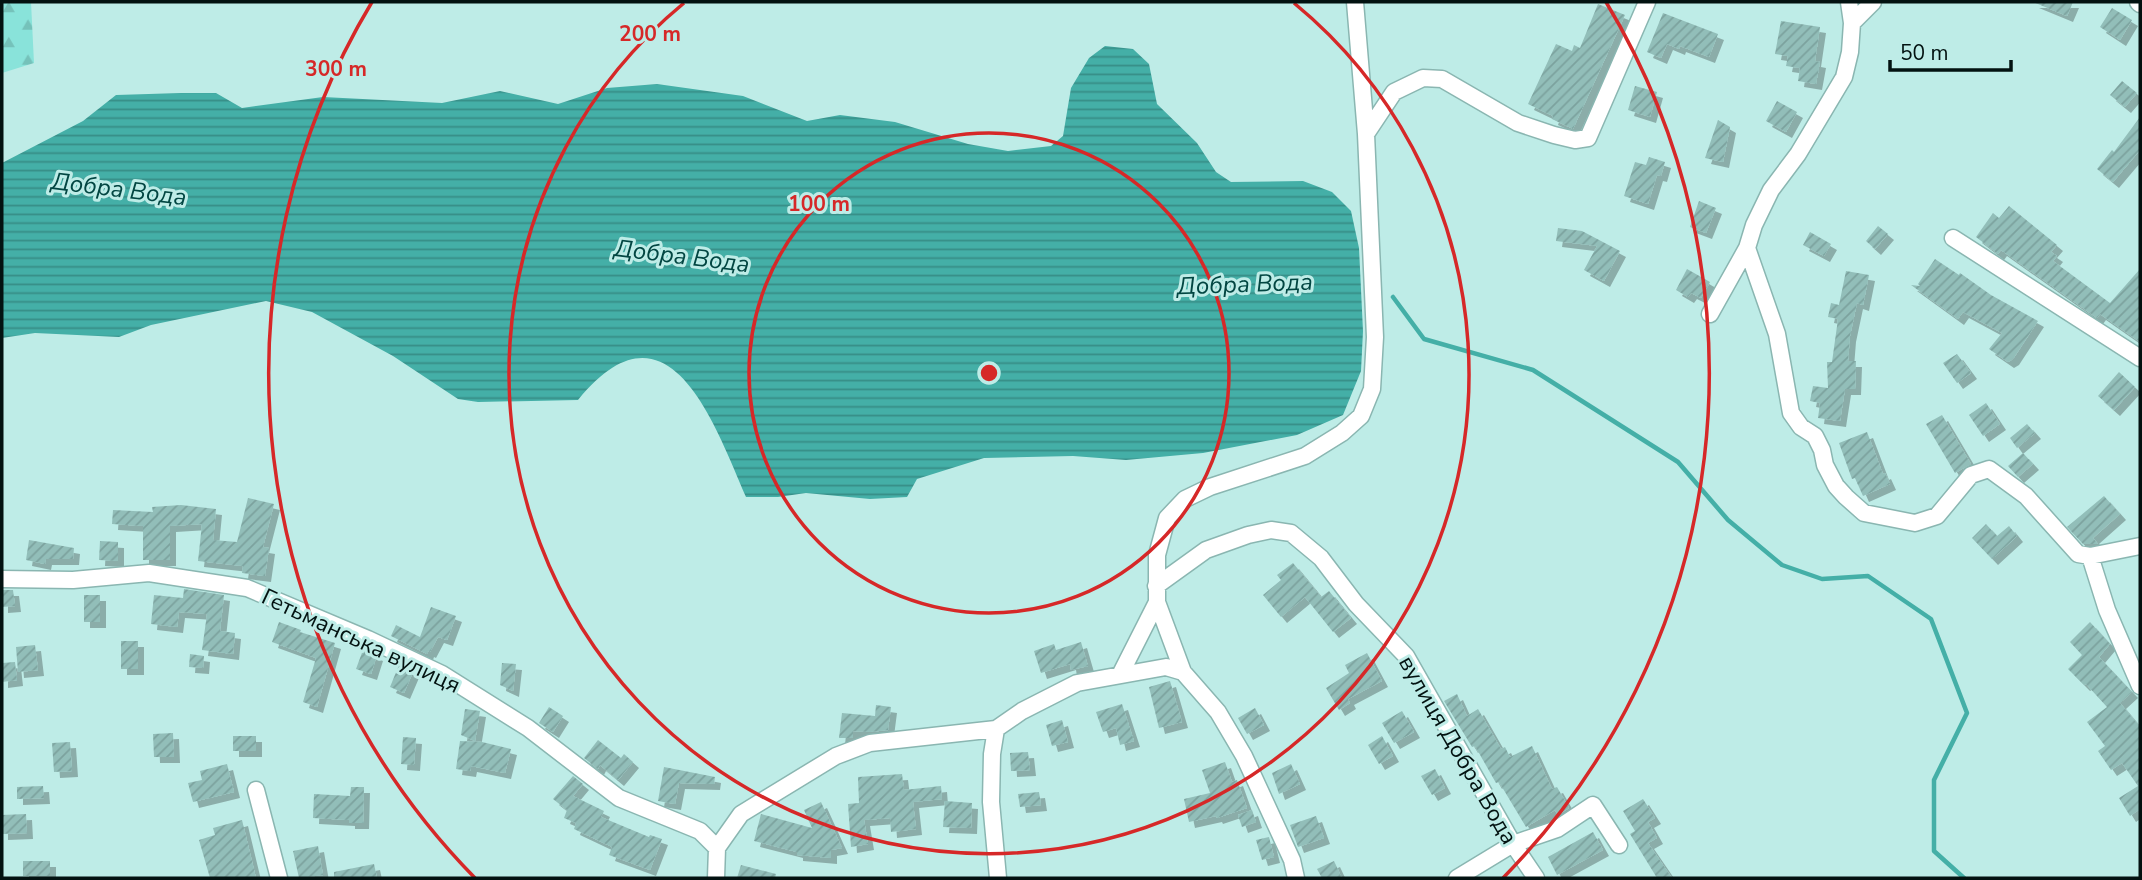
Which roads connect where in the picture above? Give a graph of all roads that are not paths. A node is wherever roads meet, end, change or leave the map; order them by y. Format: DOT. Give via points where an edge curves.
graph roads {
  1 [pos="1355,2"];
  2 [pos="1647,2"];
  3 [pos="1849,2"];
  4 [pos="1873,2"];
  5 [pos="1852,23"];
  6 [pos="1366,134"];
  7 [pos="1953,239"];
  8 [pos="1747,248"];
  9 [pos="1710,314"];
  10 [pos="2140,358"];
  11 [pos="2140,546"];
  12 [pos="2090,556"];
  13 [pos="2,579"];
  14 [pos="1157,594"];
  15 [pos="1182,672"];
  16 [pos="1121,673"];
  17 [pos="2140,685"];
  18 [pos="996,729"];
  19 [pos="256,790"];
  20 [pos="1513,845"];
  21 [pos="1619,845"];
  22 [pos="717,848"];
  23 [pos="279,878"];
  24 [pos="716,878"];
  25 [pos="998,878"];
  26 [pos="1296,878"];
  27 [pos="1457,878"];
  28 [pos="1536,878"];
  1 -- 6 [label="street"];
  2 -- 6 [label="street" via="1588,138 1554,135 1518,123 1442,79 1423,78 1394,92"];
  3 -- 5 [label="street"];
  4 -- 5 [label="street"];
  5 -- 8 [label="street" via="1844,77 1771,190"];
  6 -- 14 [label="street" via="1375,337 1372,389 1361,416 1305,456 1185,499 1167,518 1157,555"];
  7 -- 10 [label="street"];
  8 -- 9 [label="street"];
  8 -- 12 [label="street" via="1777,334 1791,414 1815,436 1825,465 1846,497 1864,513 1915,523 1937,516 1971,475 1989,469 2026,496 2078,554"];
  11 -- 12 [label="street"];
  12 -- 17 [label="street"];
  13 -- 22 [label="street, Гетьманська вулиця" via="73,580 149,573 247,588 442,674 528,728 619,799 699,831"];
  14 -- 15 [label="street"];
  14 -- 16 [label="street"];
  14 -- 20 [label="street, вулиця Добра Вода" via="1206,551 1271,530 1291,533 1321,558 1356,604 1406,656"];
  15 -- 16 [label="street" via="1166,667"];
  15 -- 26 [label="street" via="1218,712 1244,756"];
  16 -- 18 [label="street" via="1077,682"];
  18 -- 22 [label="street" via="870,743 836,756 741,814"];
  18 -- 25 [label="street" via="991,802"];
  19 -- 23 [label="street"];
  20 -- 21 [label="street" via="1557,829 1593,805"];
  20 -- 27 [label="street"];
  20 -- 28 [label="street, вулиця Добра Вода"];
  22 -- 24 [label="street"];
}
